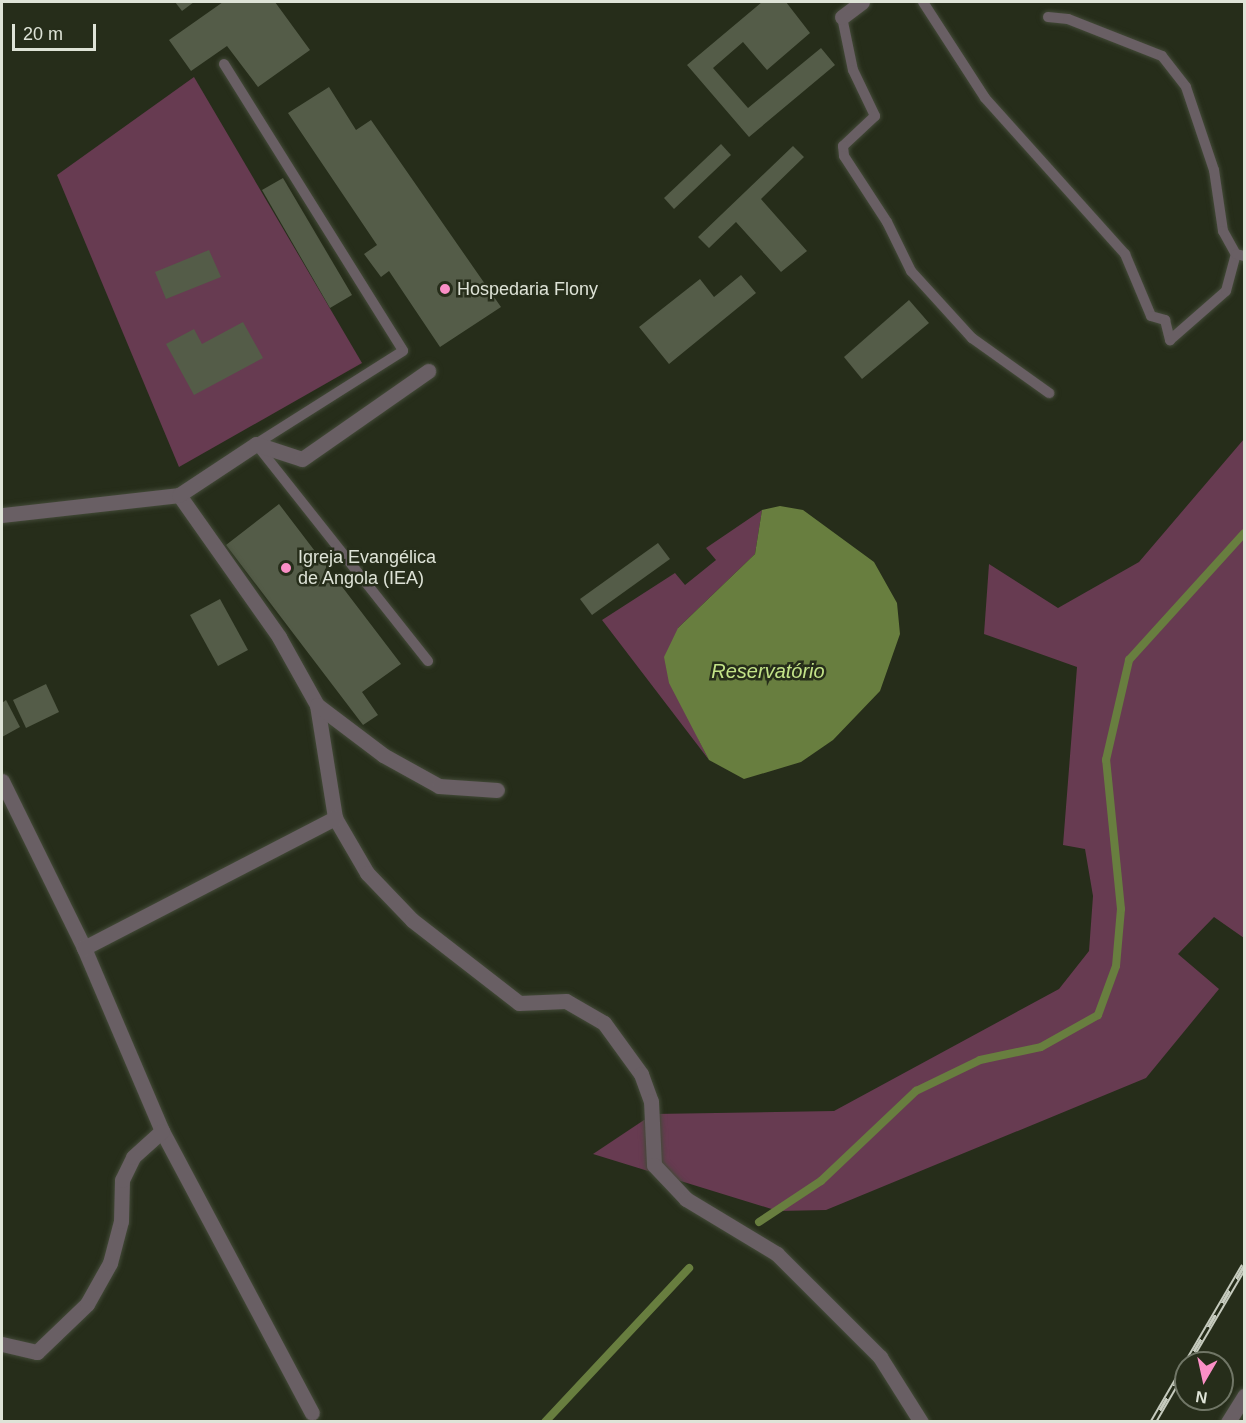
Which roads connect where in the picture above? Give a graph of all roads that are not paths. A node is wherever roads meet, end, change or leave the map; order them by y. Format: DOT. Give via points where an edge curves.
graph roads {
  1 [pos="862,2"];
  2 [pos="923,2"];
  3 [pos="842,17"];
  4 [pos="1048,17"];
  5 [pos="224,64"];
  6 [pos="1240,255"];
  7 [pos="428,371"];
  8 [pos="1048,393"];
  9 [pos="256,444"];
  10 [pos="179,495"];
  11 [pos="2,514"];
  12 [pos="428,661"];
  13 [pos="317,705"];
  14 [pos="2,781"];
  15 [pos="497,790"];
  16 [pos="335,818"];
  17 [pos="84,948"];
  18 [pos="162,1131"];
  19 [pos="2,1344"];
  20 [pos="1245,1396"];
  21 [pos="312,1413"];
  22 [pos="921,1422"];
  23 [pos="1228,1422"];
  1 -- 3 [label="street"];
  2 -- 6 [label="lane" via="985,98 1125,254 1151,316 1165,320 1170,340 1226,291"];
  3 -- 8 [label="lane" via="853,70 875,117 843,146 844,156 911,271 972,338"];
  4 -- 6 [label="lane" via="1068,19 1162,57 1186,87 1209,151 1223,231"];
  5 -- 9 [label="lane" via="403,351"];
  7 -- 9 [label="street" via="302,459"];
  9 -- 10 [label="street"];
  9 -- 12 [label="lane"];
  10 -- 11 [label="street"];
  10 -- 13 [label="street" via="279,637"];
  13 -- 15 [label="street" via="382,755 440,786"];
  13 -- 16 [label="street"];
  14 -- 17 [label="street"];
  16 -- 17 [label="street"];
  16 -- 22 [label="street" via="367,873 389,898 484,978 519,1003 566,1001 604,1023 641,1074 651,1101 654,1165 686,1199 777,1254 880,1357"];
  17 -- 18 [label="street"];
  18 -- 19 [label="street" via="133,1157 122,1180 122,1221 113,1252 87,1304 37,1352"];
  18 -- 21 [label="street"];
  20 -- 23 [label="street"];
}
